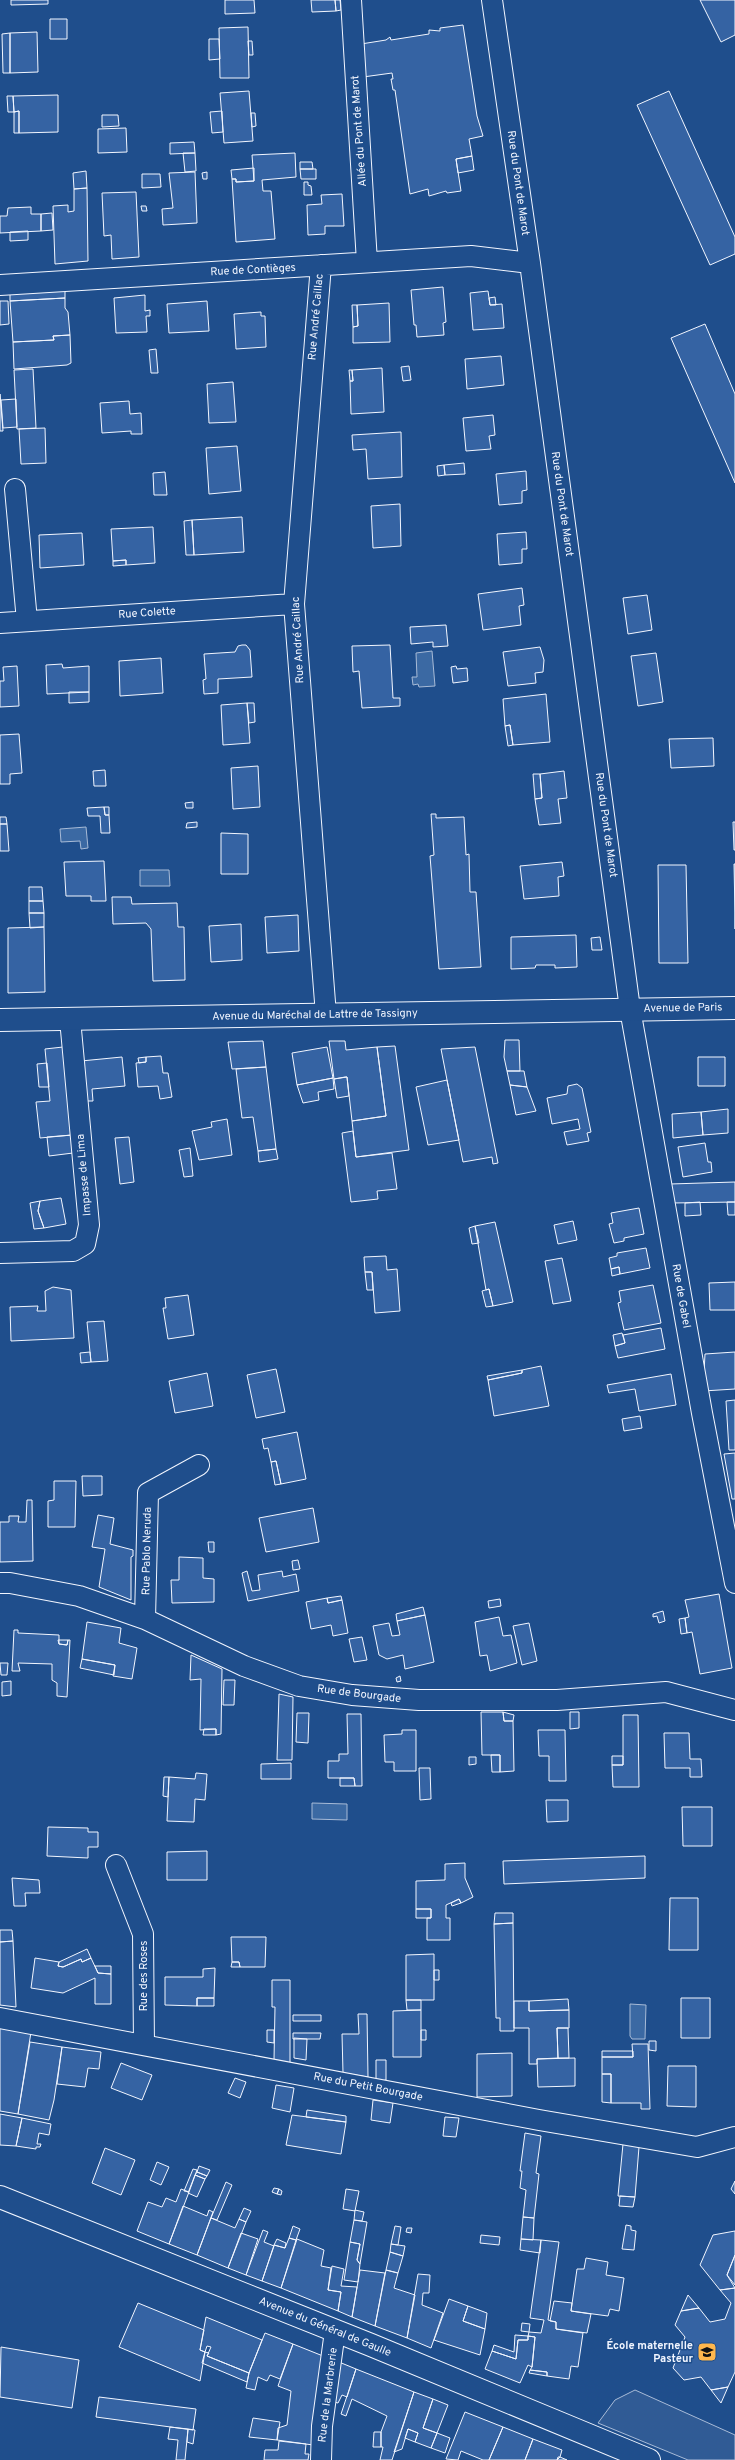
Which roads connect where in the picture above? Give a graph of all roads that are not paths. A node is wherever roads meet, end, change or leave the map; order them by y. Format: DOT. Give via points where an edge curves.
graph roads {
  1 [pos="351,0"];
  2 [pos="492,0"];
  3 [pos="367,262"];
  4 [pos="530,263"];
  5 [pos="321,265"];
  6 [pos="0,285"];
  7 [pos="15,489"];
  8 [pos="294,604"];
  9 [pos="27,621"];
  10 [pos="0,623"];
  11 [pos="735,1008"];
  12 [pos="630,1009"];
  13 [pos="326,1015"];
  14 [pos="70,1019"];
  15 [pos="0,1020"];
  16 [pos="0,1253"];
  17 [pos="199,1465"];
  18 [pos="0,1583"];
  19 [pos="735,1583"];
  20 [pos="145,1619"];
  21 [pos="735,1710"];
  22 [pos="116,1865"];
  23 [pos="0,2018"];
  24 [pos="144,2045"];
  25 [pos="735,2136"];
  26 [pos="0,2197"];
  27 [pos="335,2331"];
  28 [pos="321,2460"];
  29 [pos="649,2460"];
  1 -- 3 [label="street, Allée du Pont de Marot"];
  2 -- 4 [label="street, Rue du Pont de Marot"];
  3 -- 4 [label="street, Rue de Contièges" via="471,256"];
  3 -- 5 [label="street, Rue de Contièges"];
  4 -- 12 [label="street, Rue du Pont de Marot"];
  5 -- 6 [label="street, Rue de Contièges"];
  5 -- 8 [label="street, Rue André Caillac"];
  7 -- 9 [label="street"];
  8 -- 9 [label="street, Rue Colette"];
  8 -- 13 [label="street, Rue André Caillac"];
  9 -- 10 [label="street, Rue Colette"];
  11 -- 12 [label="main road, Avenue de Paris"];
  12 -- 13 [label="main road, Avenue du Maréchal de Lattre de Tassigny"];
  12 -- 19 [label="street, Rue de Gabel"];
  13 -- 14 [label="main road, Avenue du Maréchal de Lattre de Tassigny"];
  14 -- 15 [label="main road, Avenue du Maréchal de Lattre de Tassigny"];
  14 -- 16 [label="street, Impasse de Lima" via="89,1225 85,1244 73,1251"];
  17 -- 20 [label="street, Rue Pablo Neruda" via="148,1493"];
  18 -- 20 [label="street, Rue de Bourgade" via="79,1596"];
  20 -- 21 [label="street, Rue de Bourgade" via="244,1666 299,1686 352,1695 419,1700 557,1700 666,1692"];
  22 -- 24 [label="street, Rue des Roses" via="143,1934"];
  23 -- 24 [label="street, Rue du Petit Bourgade"];
  24 -- 25 [label="street, Rue du Petit Bourgade" via="539,2120 697,2147"];
  26 -- 27 [label="main road, Avenue du Général de Gaulle"];
  27 -- 28 [label="street, Rue de la Marbrerie" via="322,2426"];
  27 -- 29 [label="main road, Avenue du Général de Gaulle"];
}
